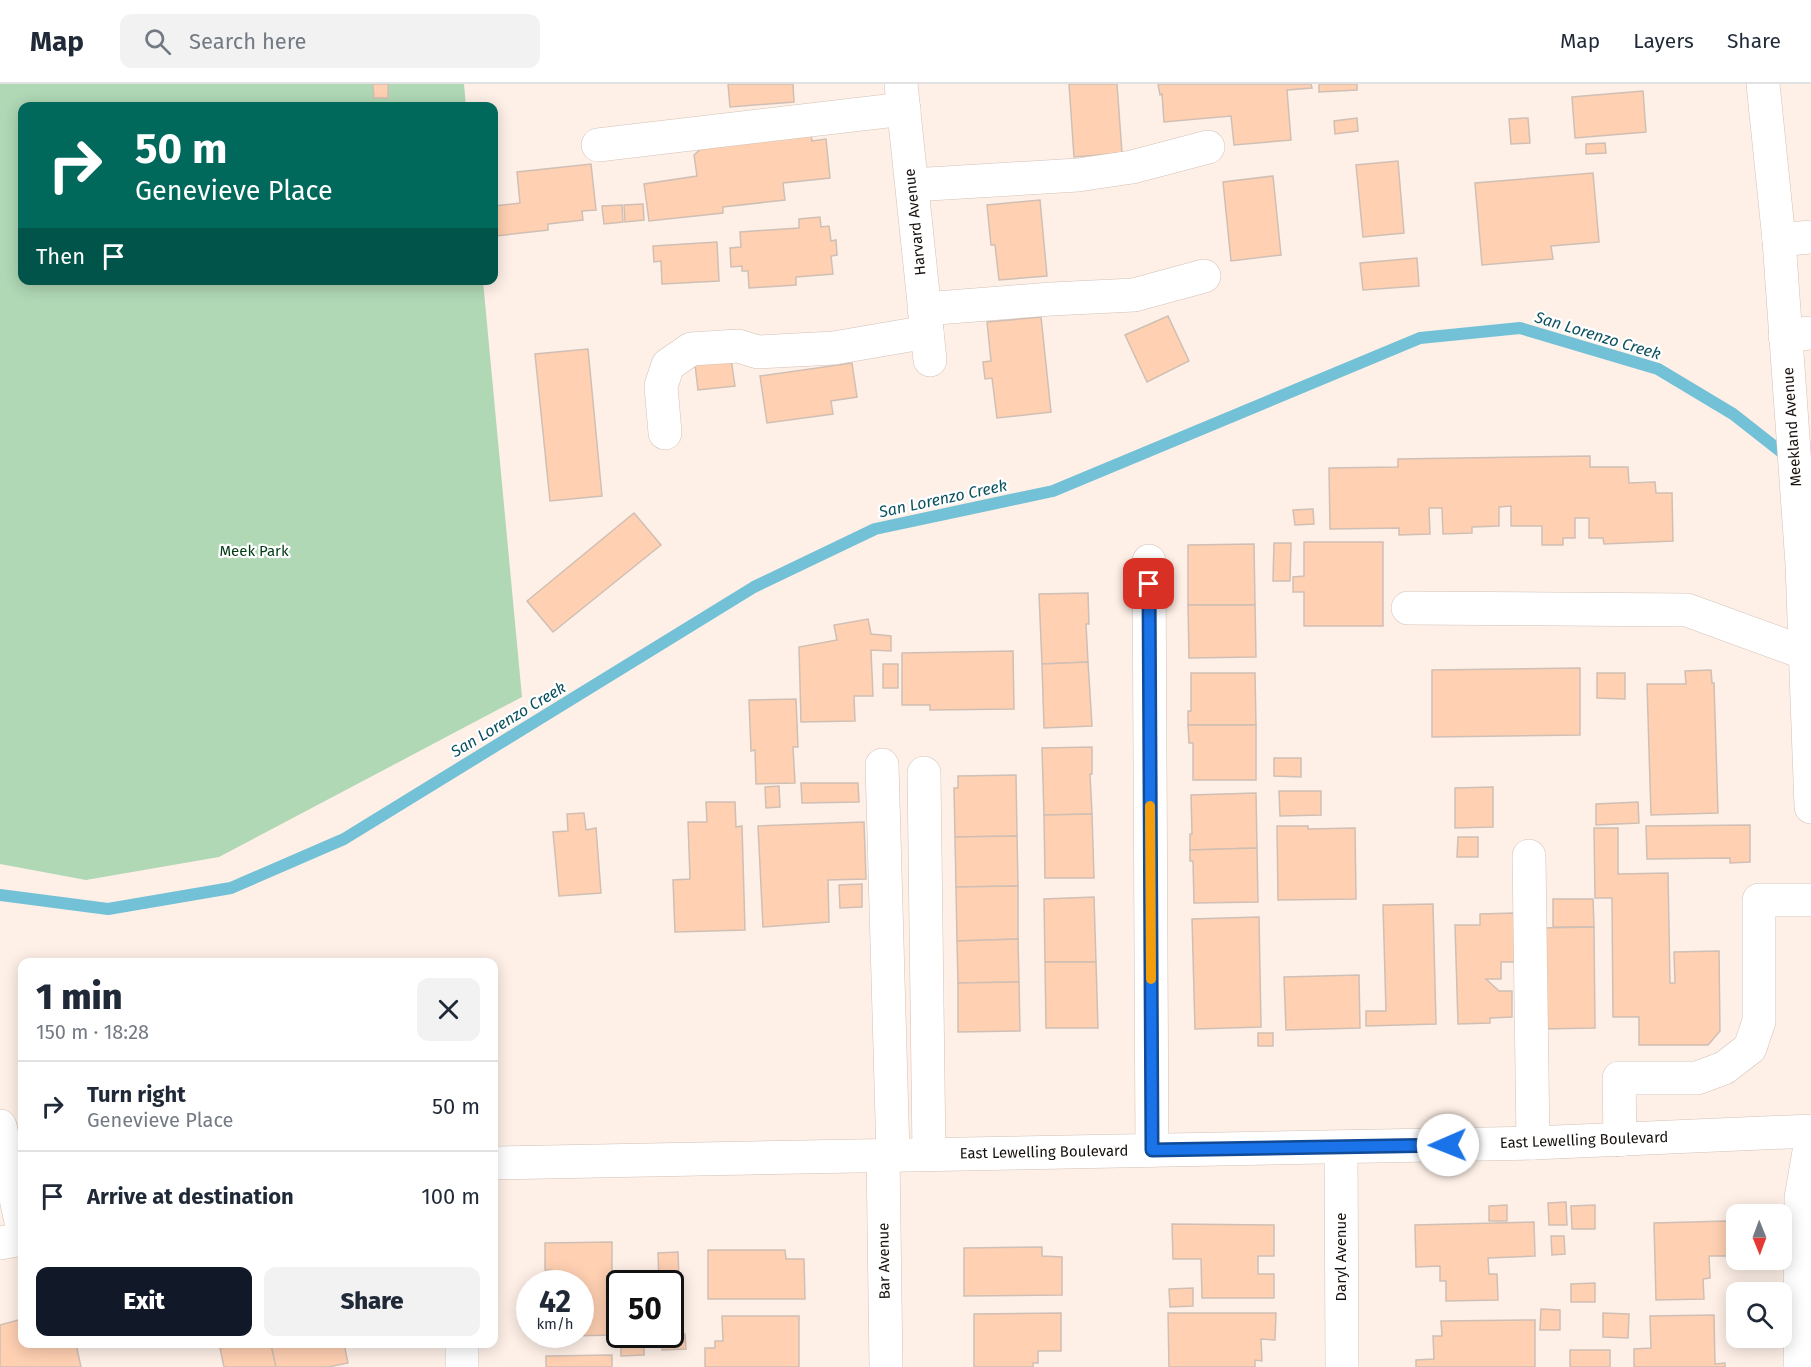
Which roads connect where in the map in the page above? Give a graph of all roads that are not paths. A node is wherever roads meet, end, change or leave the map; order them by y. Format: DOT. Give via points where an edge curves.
graph roads {
  1 [pos="1763,84"];
  2 [pos="903,96"];
  3 [pos="598,145"];
  4 [pos="1208,147"];
  5 [pos="912,184"];
  6 [pos="1795,238"];
  7 [pos="1204,276"];
  8 [pos="927,334"];
  9 [pos="1798,334"];
  10 [pos="666,433"];
  11 [pos="1149,561"];
  12 [pos="1408,608"];
  13 [pos="1805,653"];
  14 [pos="882,765"];
  15 [pos="924,773"];
  16 [pos="1811,807"];
  17 [pos="1529,856"];
  18 [pos="1811,900"];
  19 [pos="0,1126"];
  20 [pos="1811,1131"];
  21 [pos="1620,1140"];
  22 [pos="1811,1140"];
  23 [pos="1533,1143"];
  24 [pos="1341,1147"];
  25 [pos="1152,1150"];
  26 [pos="929,1154"];
  27 [pos="888,1155"];
  28 [pos="498,1163"];
  29 [pos="18,1208"];
  30 [pos="18,1240"];
  31 [pos="0,1243"];
  32 [pos="462,1348"];
  33 [pos="462,1367"];
  34 [pos="885,1367"];
  35 [pos="1342,1367"];
  36 [pos="1800,1367"];
  1 -- 6 [label="main road, Meekland Avenue"];
  2 -- 3 [label="main road"];
  2 -- 5 [label="main road, Harvard Avenue"];
  4 -- 5 [label="main road" via="1132,167 1078,175"];
  5 -- 8 [label="main road, Harvard Avenue"];
  6 -- 9 [label="main road, Meekland Avenue"];
  7 -- 8 [label="main road" via="1134,295 1051,299"];
  8 -- 10 [label="main road" via="834,348 758,352 738,346 691,349 669,365 661,386"];
  9 -- 13 [label="main road, Meekland Avenue" via="1790,384"];
  11 -- 25 [label="main road"];
  12 -- 13 [label="main road" via="1687,610"];
  13 -- 16 [label="main road, Meekland Avenue"];
  14 -- 27 [label="main road, Bar Avenue"];
  15 -- 26 [label="main road"];
  17 -- 23 [label="main road"];
  18 -- 21 [label="main road" via="1759,900 1759,1021 1750,1048 1724,1068 1697,1078 1619,1078"];
  19 -- 29 [label="main road"];
  20 -- 21 [label="main road, East Lewelling Boulevard"];
  21 -- 23 [label="main road, East Lewelling Boulevard"];
  22 -- 36 [label="main road" via="1801,1198"];
  23 -- 24 [label="main road, East Lewelling Boulevard"];
  24 -- 25 [label="main road, East Lewelling Boulevard"];
  24 -- 35 [label="main road, Daryl Avenue"];
  25 -- 26 [label="main road, East Lewelling Boulevard"];
  26 -- 27 [label="main road, East Lewelling Boulevard"];
  27 -- 28 [label="main road, East Lewelling Boulevard"];
  27 -- 34 [label="main road, Bar Avenue"];
  30 -- 31 [label="main road"];
  32 -- 33 [label="main road"];
}
